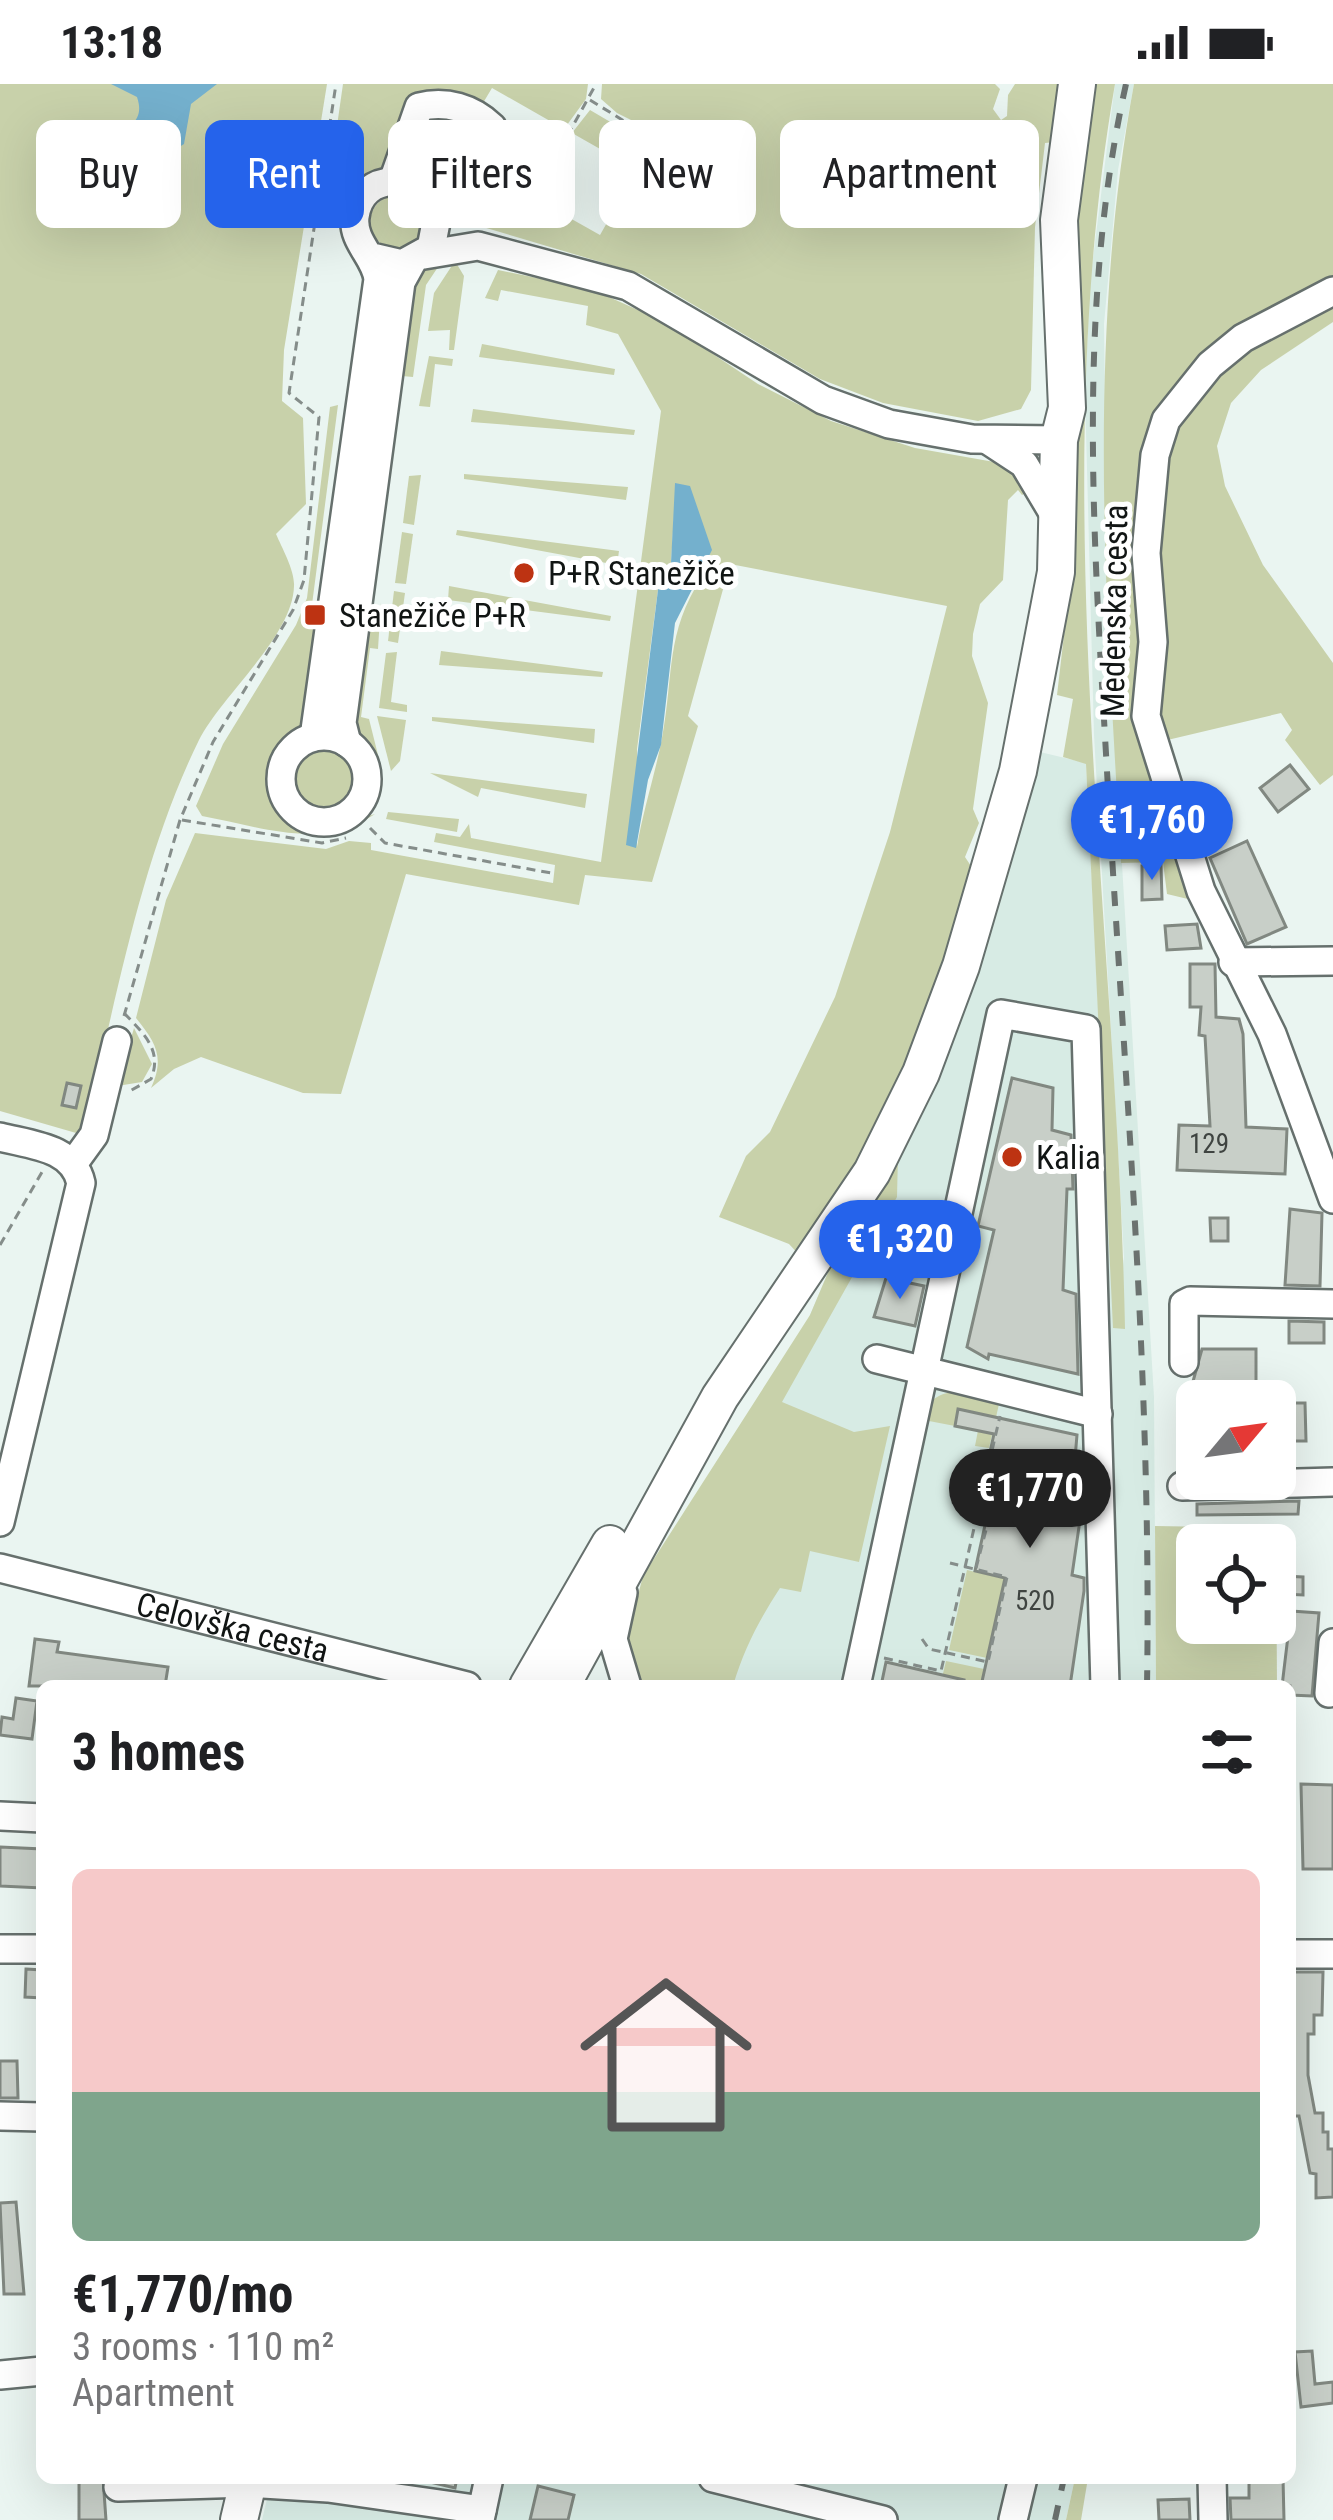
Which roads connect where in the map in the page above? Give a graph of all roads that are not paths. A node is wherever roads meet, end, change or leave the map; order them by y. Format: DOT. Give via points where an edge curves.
graph roads {
  1 [pos="1077,84"];
  2 [pos="388,189"];
  3 [pos="436,228"];
  4 [pos="456,228"];
  5 [pos="478,246"];
  6 [pos="372,257"];
  7 [pos="418,258"];
  8 [pos="1333,291"];
  9 [pos="1059,440"];
  10 [pos="989,441"];
  11 [pos="1058,523"];
  12 [pos="314,737"];
  13 [pos="347,743"];
  14 [pos="1233,962"];
  15 [pos="1333,962"];
  16 [pos="121,1027"];
  17 [pos="0,1137"];
  18 [pos="73,1164"];
  19 [pos="1333,1199"];
  20 [pos="1333,1304"];
  21 [pos="877,1359"];
  22 [pos="1184,1362"];
  23 [pos="928,1372"];
  24 [pos="720,1397"];
  25 [pos="1098,1414"];
  26 [pos="1333,1482"];
  27 [pos="1296,1483"];
  28 [pos="0,1522"];
  29 [pos="643,1537"];
  30 [pos="0,1568"];
  31 [pos="1333,1643"];
  32 [pos="443,1680"];
  33 [pos="531,1680"];
  34 [pos="564,1680"];
  35 [pos="625,1680"];
  36 [pos="857,1680"];
  37 [pos="1106,1680"];
  38 [pos="1329,1693"];
  39 [pos="0,1816"];
  40 [pos="36,1817"];
  41 [pos="0,1949"];
  42 [pos="36,1949"];
  43 [pos="1296,1954"];
  44 [pos="1333,1954"];
  45 [pos="0,2116"];
  46 [pos="36,2116"];
  47 [pos="36,2372"];
  48 [pos="0,2375"];
  49 [pos="174,2484"];
  50 [pos="247,2484"];
  51 [pos="288,2484"];
  52 [pos="488,2484"];
  53 [pos="737,2484"];
  54 [pos="1022,2484"];
  55 [pos="1212,2484"];
  56 [pos="118,2487"];
  57 [pos="481,2515"];
  58 [pos="239,2520"];
  59 [pos="883,2520"];
  60 [pos="1013,2520"];
  61 [pos="1213,2520"];
  1 -- 9 [label="main road" via="1059,220 1067,408"];
  2 -- 6 [label="street" via="364,196 355,217"];
  3 -- 7 [label="street"];
  4 -- 5 [label="street"];
  5 -- 7 [label="street"];
  5 -- 10 [label="street" via="628,286 823,400 889,424"];
  6 -- 7 [label="street" via="392,264"];
  6 -- 12 [label="street" via="378,279"];
  7 -- 13 [label="street" via="401,282 342,723"];
  8 -- 14 [label="street, Medenska cesta" via="1243,338 1210,365 1166,420 1149,508 1149,735"];
  9 -- 10 [label="street"];
  9 -- 11 [label="main road"];
  10 -- 11 [label="street" via="1024,464"];
  11 -- 24 [label="main road" via="1023,750 937,1035 872,1172"];
  12 -- 13 [label="street"];
  12 -- 13 [label="street" via="290,753 281,780 292,807 317,821 346,816 363,796 364,763"];
  14 -- 15 [label="street"];
  14 -- 19 [label="street, Medenska cesta" via="1272,1034"];
  16 -- 18 [label="street" via="90,1146"];
  17 -- 18 [label="street"];
  18 -- 28 [label="street" via="80,1204"];
  20 -- 22 [label="street" via="1190,1301"];
  21 -- 23 [label="street"];
  23 -- 25 [label="street"];
  23 -- 25 [label="street" via="1001,1014 1086,1029"];
  23 -- 36 [label="street"];
  24 -- 29 [label="main road"];
  24 -- 33 [label="main road" via="689,1425 636,1500"];
  25 -- 37 [label="street"];
  26 -- 27 [label="street"];
  29 -- 34 [label="main road"];
  29 -- 35 [label="street" via="643,1555 616,1610 613,1639"];
  30 -- 32 [label="street, Celovška cesta"];
  31 -- 38 [label="street"];
  39 -- 40 [label="street"];
  41 -- 42 [label="street"];
  43 -- 44 [label="street"];
  45 -- 46 [label="street"];
  47 -- 48 [label="street"];
  49 -- 56 [label="street"];
  50 -- 58 [label="main road"];
  51 -- 57 [label="street"];
  52 -- 57 [label="street"];
  53 -- 59 [label="street"];
  54 -- 60 [label="street"];
  55 -- 61 [label="street"];
}
